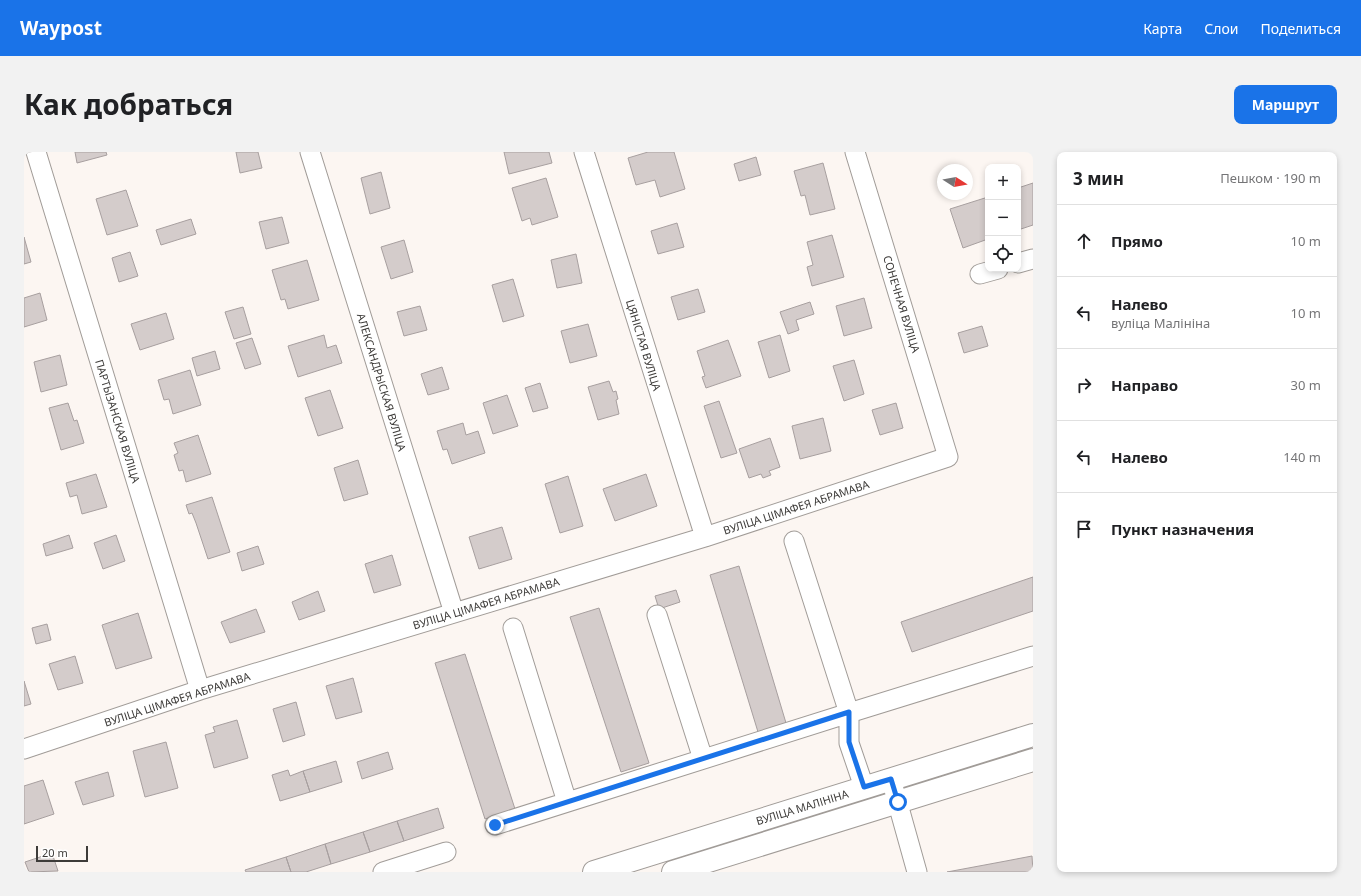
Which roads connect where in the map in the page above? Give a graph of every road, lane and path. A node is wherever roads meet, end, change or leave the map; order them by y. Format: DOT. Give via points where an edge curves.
graph roads {
  1 [pos="36,152"];
  2 [pos="310,152"];
  3 [pos="584,152"];
  4 [pos="855,152"];
  5 [pos="1033,259"];
  6 [pos="1021,262"];
  7 [pos="987,272"];
  8 [pos="980,274"];
  9 [pos="948,457"];
  10 [pos="705,538"];
  11 [pos="794,540"];
  12 [pos="454,613"];
  13 [pos="657,614"];
  14 [pos="513,628"];
  15 [pos="1033,656"];
  16 [pos="200,690"];
  17 [pos="849,712"];
  18 [pos="1033,735"];
  19 [pos="24,749"];
  20 [pos="703,759"];
  21 [pos="1033,760"];
  22 [pos="891,779"];
  23 [pos="864,787"];
  24 [pos="567,802"];
  25 [pos="898,802"];
  26 [pos="495,825"];
  27 [pos="446,852"];
  28 [pos="707,867"];
  29 [pos="383,872"];
  30 [pos="594,872"];
  31 [pos="673,872"];
  32 [pos="917,872"];
  1 -- 16 [label="street, ПАРТЫЗАНСКАЯ ВУЛІЦА"];
  2 -- 12 [label="street, АЛЕКСАНДРЫСКАЯ ВУЛІЦА"];
  3 -- 10 [label="street, ЦЯНІСТАЯ ВУЛІЦА"];
  4 -- 9 [label="street, СОНЕЧНАЯ ВУЛІЦА"];
  5 -- 6 [label="street"];
  7 -- 8 [label="street"];
  9 -- 10 [label="street, ВУЛІЦА ЦІМАФЕЯ АБРАМАВА"];
  10 -- 12 [label="street, ВУЛІЦА ЦІМАФЕЯ АБРАМАВА"];
  11 -- 17 [label="street"];
  12 -- 16 [label="street, ВУЛІЦА ЦІМАФЕЯ АБРАМАВА"];
  13 -- 20 [label="street"];
  14 -- 24 [label="street"];
  15 -- 17 [label="street"];
  16 -- 19 [label="street, ВУЛІЦА ЦІМАФЕЯ АБРАМАВА"];
  17 -- 20 [label="street"];
  17 -- 23 [label="street" via="849,742"];
  18 -- 22 [label="main road, ВУЛІЦА МАЛІНІНА"];
  20 -- 24 [label="street"];
  21 -- 25 [label="main road"];
  22 -- 23 [label="main road, ВУЛІЦА МАЛІНІНА"];
  22 -- 25 [label="street"];
  23 -- 30 [label="main road, ВУЛІЦА МАЛІНІНА"];
  24 -- 26 [label="street"];
  25 -- 28 [label="main road"];
  25 -- 32 [label="street"];
  27 -- 29 [label="street"];
  28 -- 31 [label="main road"];
}
